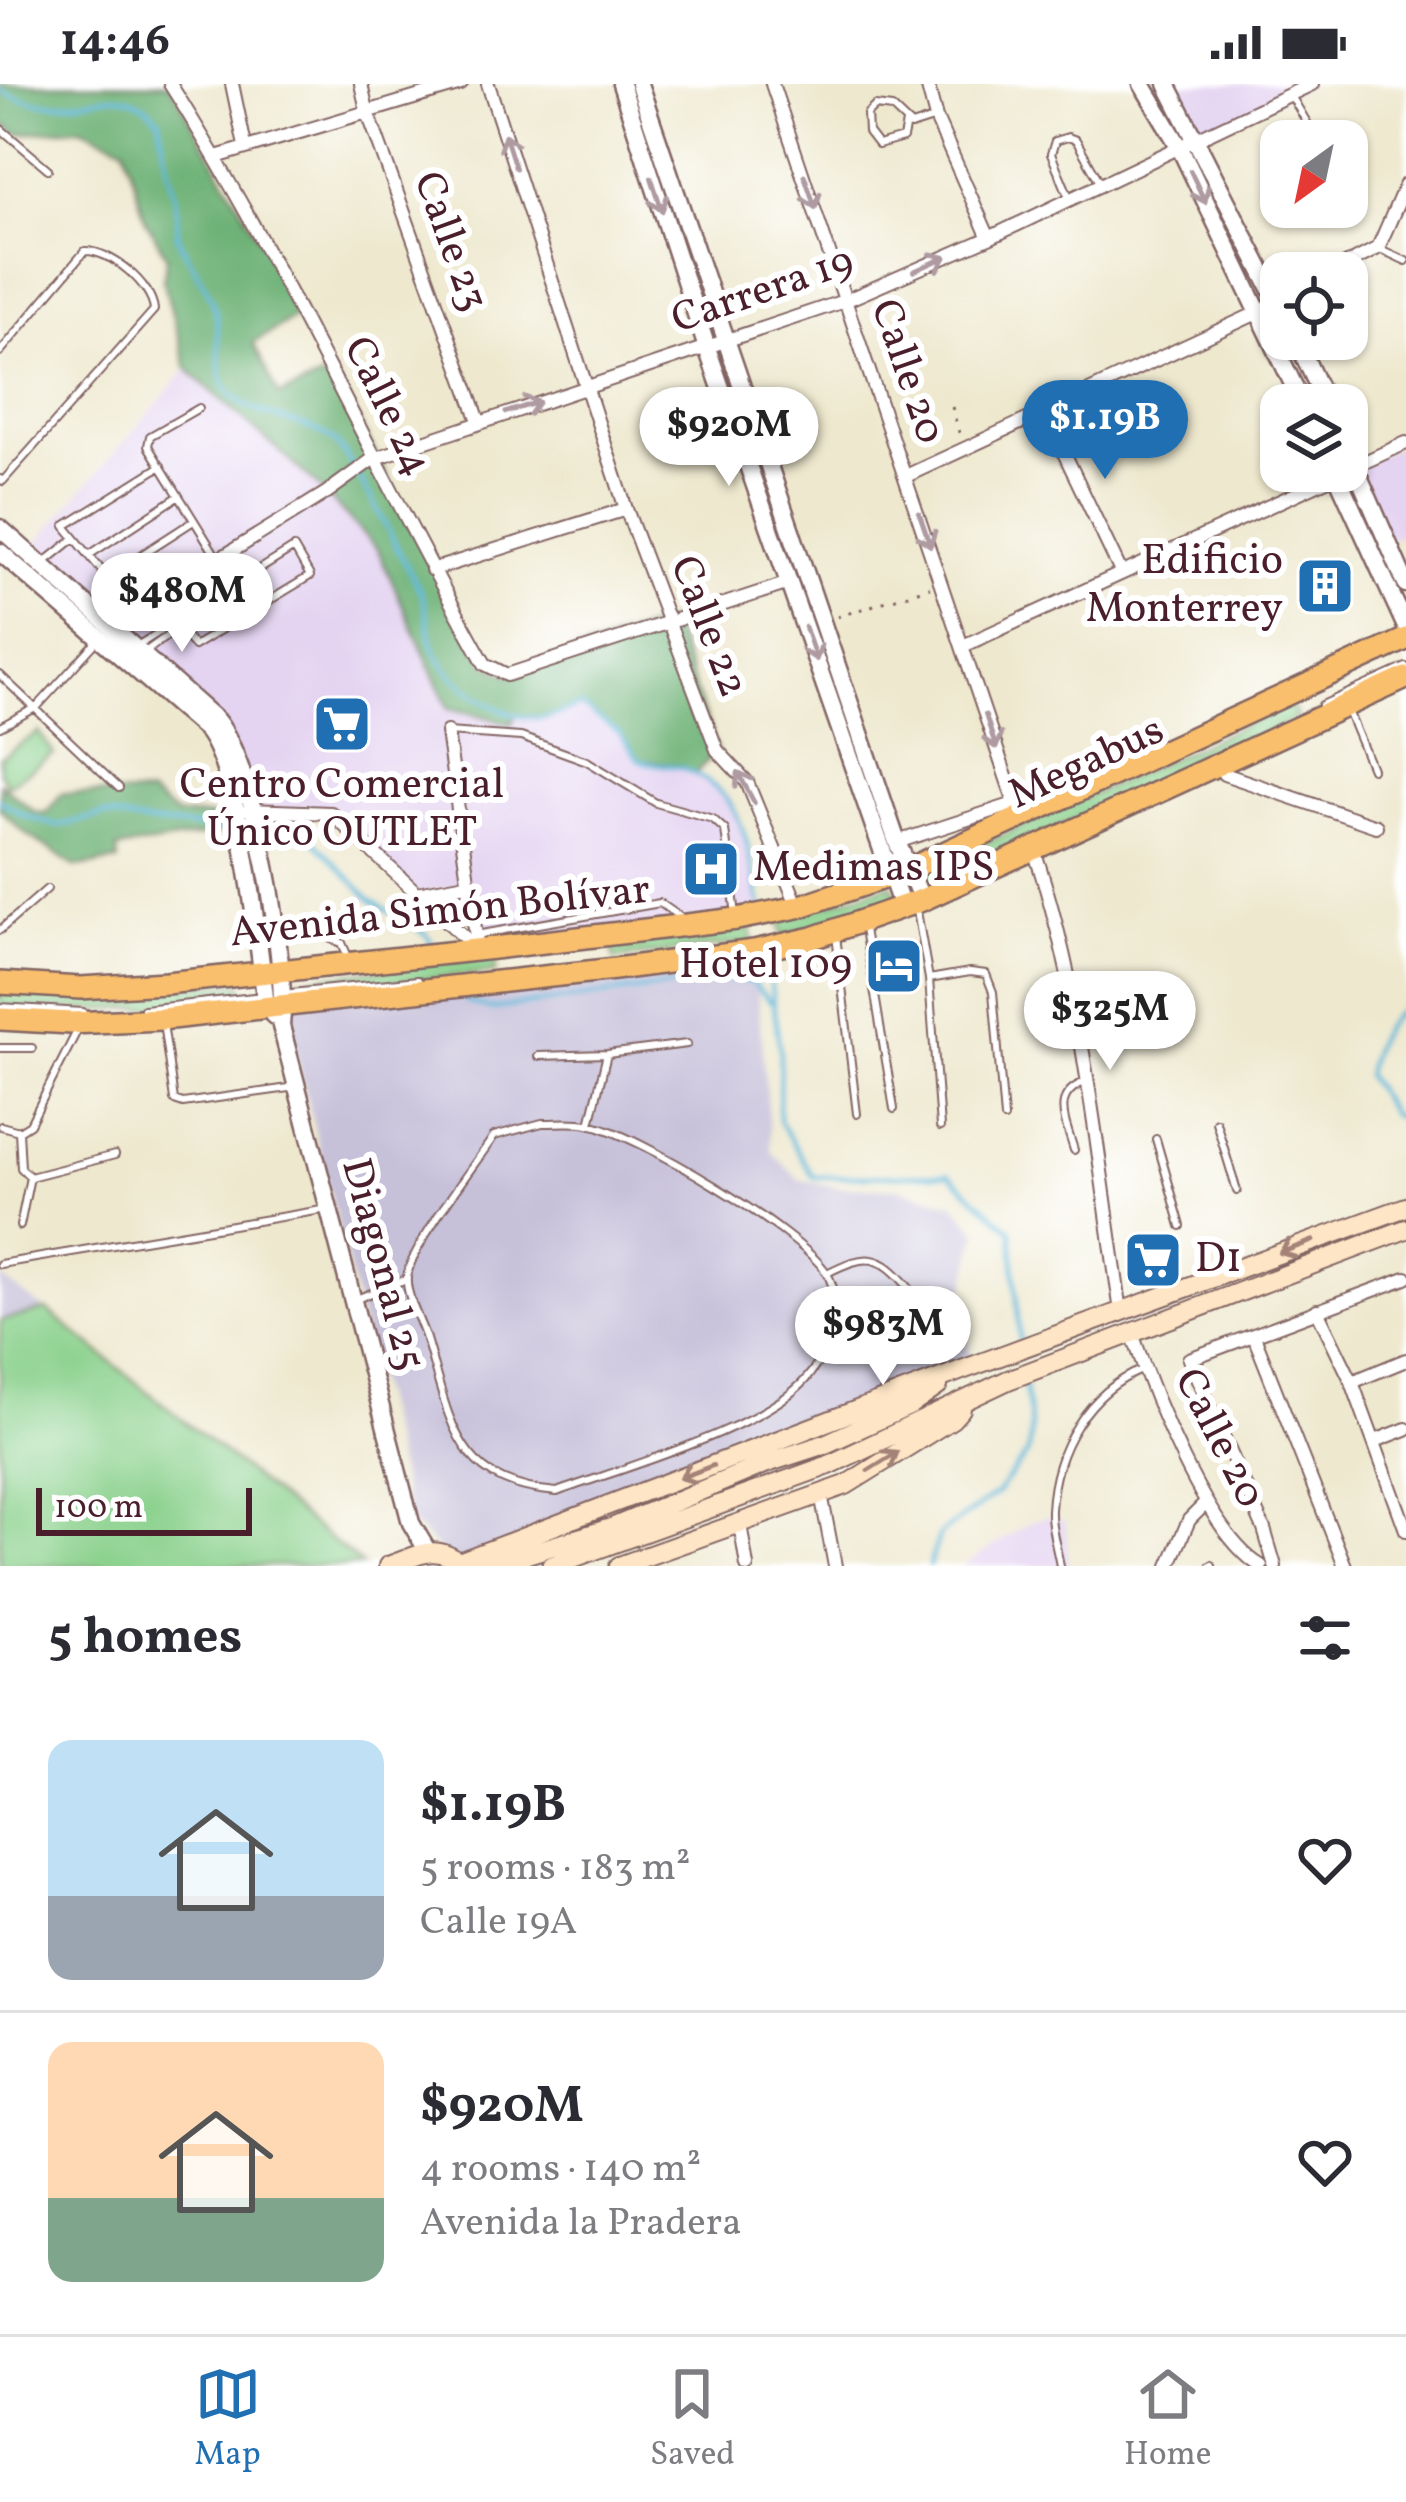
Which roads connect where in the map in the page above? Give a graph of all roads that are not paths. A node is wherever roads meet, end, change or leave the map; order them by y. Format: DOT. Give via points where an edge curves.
graph roads {
  1 [pos="170,84"];
  2 [pos="232,84"];
  3 [pos="361,84"];
  4 [pos="461,84"];
  5 [pos="488,84"];
  6 [pos="621,84"];
  7 [pos="639,84"];
  8 [pos="772,84"];
  9 [pos="927,84"];
  10 [pos="1142,84"];
  11 [pos="1167,84"];
  12 [pos="1312,84"];
  13 [pos="1290,94"];
  14 [pos="367,110"];
  15 [pos="937,118"];
  16 [pos="1304,120"];
  17 [pos="906,123"];
  18 [pos="0,128"];
  19 [pos="1196,137"];
  20 [pos="245,146"];
  21 [pos="1179,146"];
  22 [pos="216,158"];
  23 [pos="48,169"];
  24 [pos="1101,184"];
  25 [pos="1406,184"];
  26 [pos="1070,199"];
  27 [pos="989,238"];
  28 [pos="1378,248"];
  29 [pos="1368,253"];
  30 [pos="1406,260"];
  31 [pos="1260,263"];
  32 [pos="847,300"];
  33 [pos="1260,312"];
  34 [pos="1257,313"];
  35 [pos="728,341"];
  36 [pos="707,348"];
  37 [pos="0,352"];
  38 [pos="1292,384"];
  39 [pos="588,386"];
  40 [pos="199,408"];
  41 [pos="1045,413"];
  42 [pos="479,421"];
  43 [pos="1406,443"];
  44 [pos="373,459"];
  45 [pos="1368,460"];
  46 [pos="160,466"];
  47 [pos="907,476"];
  48 [pos="0,478"];
  49 [pos="1298,492"];
  50 [pos="1352,492"];
  51 [pos="1356,492"];
  52 [pos="179,496"];
  53 [pos="626,509"];
  54 [pos="192,521"];
  55 [pos="0,529"];
  56 [pos="75,538"];
  57 [pos="0,552"];
  58 [pos="89,555"];
  59 [pos="218,559"];
  60 [pos="41,565"];
  61 [pos="432,570"];
  62 [pos="1121,572"];
  63 [pos="789,583"];
  64 [pos="1406,584"];
  65 [pos="670,620"];
  66 [pos="1406,626"];
  67 [pos="99,638"];
  68 [pos="1406,640"];
  69 [pos="963,646"];
  70 [pos="1406,649"];
  71 [pos="138,651"];
  72 [pos="1406,667"];
  73 [pos="0,674"];
  74 [pos="1406,678"];
  75 [pos="38,707"];
  76 [pos="1346,707"];
  77 [pos="0,727"];
  78 [pos="447,732"];
  79 [pos="1220,764"];
  80 [pos="1372,769"];
  81 [pos="118,788"];
  82 [pos="1017,811"];
  83 [pos="245,815"];
  84 [pos="1376,826"];
  85 [pos="897,842"];
  86 [pos="1034,850"];
  87 [pos="466,884"];
  88 [pos="47,889"];
  89 [pos="906,891"];
  90 [pos="417,893"];
  91 [pos="785,913"];
  92 [pos="745,921"];
  93 [pos="863,923"];
  94 [pos="0,930"];
  95 [pos="836,932"];
  96 [pos="331,939"];
  97 [pos="784,940"];
  98 [pos="469,949"];
  99 [pos="420,960"];
  100 [pos="350,962"];
  101 [pos="929,979"];
  102 [pos="0,987"];
  103 [pos="274,992"];
  104 [pos="0,1007"];
  105 [pos="0,1019"];
  106 [pos="162,1019"];
  107 [pos="81,1023"];
  108 [pos="687,1044"];
  109 [pos="0,1048"];
  110 [pos="32,1048"];
  111 [pos="607,1054"];
  112 [pos="538,1055"];
  113 [pos="1088,1081"];
  114 [pos="297,1088"];
  115 [pos="894,1109"];
  116 [pos="857,1114"];
  117 [pos="1004,1118"];
  118 [pos="1216,1122"];
  119 [pos="590,1124"];
  120 [pos="0,1125"];
  121 [pos="940,1127"];
  122 [pos="19,1131"];
  123 [pos="1156,1139"];
  124 [pos="1074,1150"];
  125 [pos="115,1155"];
  126 [pos="30,1177"];
  127 [pos="1237,1191"];
  128 [pos="1406,1207"];
  129 [pos="329,1209"];
  130 [pos="20,1226"];
  131 [pos="1181,1226"];
  132 [pos="1406,1229"];
  133 [pos="0,1264"];
  134 [pos="827,1273"];
  135 [pos="1406,1278"];
  136 [pos="406,1279"];
  137 [pos="909,1288"];
  138 [pos="353,1301"];
  139 [pos="1317,1310"];
  140 [pos="1120,1311"];
  141 [pos="1132,1333"];
  142 [pos="1254,1336"];
  143 [pos="1406,1360"];
  144 [pos="1144,1369"];
  145 [pos="962,1370"];
  146 [pos="1352,1382"];
  147 [pos="975,1395"];
  148 [pos="1406,1429"];
  149 [pos="1375,1441"];
  150 [pos="821,1494"];
  151 [pos="1206,1503"];
  152 [pos="740,1524"];
  153 [pos="1406,1530"];
  154 [pos="406,1560"];
  155 [pos="461,1564"];
  156 [pos="489,1566"];
  157 [pos="551,1566"];
  158 [pos="619,1566"];
  159 [pos="747,1566"];
  160 [pos="835,1566"];
  161 [pos="1060,1566"];
  162 [pos="1168,1566"];
  163 [pos="1261,1566"];
  164 [pos="1275,1566"];
  165 [pos="1345,1566"];
  1 -- 22 [label="street, Calle 24"];
  2 -- 20 [label="street"];
  3 -- 14 [label="street, Calle 23"];
  4 -- 14 [label="street"];
  39 -- 5 [label="street, Calle 22, one-way"];
  6 -- 36 [label="street, one-way"];
  7 -- 35 [label="street"];
  8 -- 32 [label="street, Calle 20, one-way"];
  9 -- 15 [label="street"];
  10 -- 21 [label="street"];
  11 -- 19 [label="street"];
  12 -- 13 [label="street, Carrera 19"];
  13 -- 16 [label="lane"];
  13 -- 19 [label="street, Carrera 19"];
  14 -- 20 [label="street"];
  14 -- 42 [label="street, Calle 23"];
  15 -- 17 [label="lane"];
  15 -- 27 [label="street"];
  17 -- 17 [label="lane" via="892,108 867,114 878,145 903,138"];
  18 -- 23 [label="lane"];
  19 -- 21 [label="street, Carrera 19"];
  19 -- 31 [label="street"];
  20 -- 22 [label="street"];
  21 -- 24 [label="street, Carrera 19"];
  21 -- 34 [label="street, one-way"];
  22 -- 44 [label="street, Calle 24"];
  24 -- 26 [label="street, Carrera 19"];
  24 -- 26 [label="lane" via="1076,140 1055,141 1051,154"];
  25 -- 28 [label="street"];
  26 -- 27 [label="street, Carrera 19"];
  32 -- 27 [label="street, Carrera 19, one-way"];
  28 -- 29 [label="street"];
  28 -- 30 [label="lane"];
  32 -- 35 [label="street, Carrera 19"];
  32 -- 47 [label="street, Calle 20"];
  33 -- 34 [label="street"];
  34 -- 38 [label="street"];
  34 -- 41 [label="street"];
  35 -- 36 [label="street, Carrera 19"];
  35 -- 85 [label="street"];
  36 -- 39 [label="street, Carrera 19"];
  36 -- 63 [label="street"];
  37 -- 48 [label="lane" via="85,250 103,252 154,300 154,310"];
  42 -- 39 [label="street, Carrera 19, one-way"];
  39 -- 53 [label="street, Calle 22"];
  40 -- 46 [label="lane" via="150,436"];
  41 -- 47 [label="street"];
  41 -- 62 [label="street"];
  42 -- 44 [label="street, Carrera 19"];
  43 -- 45 [label="street"];
  44 -- 59 [label="street, Carrera 19"];
  44 -- 61 [label="street, Calle 24"];
  46 -- 52 [label="lane"];
  46 -- 56 [label="lane" via="65,526"];
  47 -- 69 [label="street, Calle 20, one-way"];
  49 -- 62 [label="street"];
  50 -- 66 [label="street"];
  51 -- 64 [label="street"];
  52 -- 54 [label="lane"];
  52 -- 58 [label="lane"];
  53 -- 61 [label="street"];
  53 -- 65 [label="street, Calle 22"];
  54 -- 58 [label="lane" via="107,577"];
  54 -- 59 [label="lane"];
  55 -- 60 [label="street"];
  56 -- 58 [label="lane"];
  56 -- 60 [label="lane"];
  57 -- 67 [label="street"];
  59 -- 67 [label="street, Carrera 19"];
  60 -- 67 [label="street"];
  61 -- 65 [label="street, Calle 24" via="485,664 507,676"];
  62 -- 69 [label="street"];
  63 -- 65 [label="street"];
  63 -- 89 [label="street, one-way"];
  91 -- 65 [label="street, Calle 22, one-way" via="747,782 717,750"];
  67 -- 71 [label="street"];
  67 -- 75 [label="lane"];
  67 -- 83 [label="street" via="214,740"];
  68 -- 82 [label="main road, Avenida Simón Bolívar"];
  69 -- 82 [label="street, Calle 20, one-way"];
  70 -- 89 [label="lane, Megabus"];
  71 -- 71 [label="lane" via="178,628 194,646 310,576 294,548"];
  71 -- 83 [label="street" via="226,732 240,761"];
  72 -- 89 [label="lane, Megabus"];
  73 -- 75 [label="lane"];
  74 -- 76 [label="main road, Avenida Simón Bolívar"];
  75 -- 77 [label="lane"];
  75 -- 81 [label="lane"];
  76 -- 79 [label="main road, Avenida Simón Bolívar"];
  76 -- 80 [label="lane"];
  78 -- 87 [label="street"];
  78 -- 92 [label="lane" via="520,737 587,761 656,803 713,819 725,830"];
  79 -- 84 [label="street" via="1223,774"];
  79 -- 86 [label="main road, Avenida Simón Bolívar"];
  82 -- 85 [label="street"];
  82 -- 89 [label="main road, Avenida Simón Bolívar"];
  83 -- 90 [label="street" via="331,813"];
  83 -- 103 [label="street" via="241,848"];
  83 -- 103 [label="street" via="260,845 281,943"];
  85 -- 89 [label="street"];
  86 -- 89 [label="main road, Avenida Simón Bolívar"];
  86 -- 113 [label="street"];
  87 -- 90 [label="street"];
  87 -- 98 [label="street"];
  88 -- 94 [label="lane"];
  89 -- 91 [label="main road, Avenida Simón Bolívar"];
  89 -- 93 [label="main road, Avenida Simón Bolívar"];
  89 -- 97 [label="lane, Megabus"];
  89 -- 101 [label="lane"];
  90 -- 98 [label="street"];
  91 -- 92 [label="main road, Avenida Simón Bolívar"];
  92 -- 98 [label="lane"];
  92 -- 98 [label="main road, Avenida Simón Bolívar"];
  93 -- 95 [label="main road, Avenida Simón Bolívar"];
  93 -- 115 [label="lane"];
  95 -- 97 [label="main road, Avenida Simón Bolívar"];
  95 -- 116 [label="lane"];
  96 -- 100 [label="lane"];
  97 -- 103 [label="main road, Avenida Simón Bolívar" via="466,980"];
  98 -- 99 [label="main road, Avenida Simón Bolívar"];
  99 -- 100 [label="main road, Avenida Simón Bolívar"];
  99 -- 103 [label="lane"];
  100 -- 103 [label="main road, Avenida Simón Bolívar"];
  101 -- 117 [label="lane" via="986,974"];
  101 -- 121 [label="lane"];
  102 -- 103 [label="main road, Avenida Simón Bolívar"];
  103 -- 104 [label="lane" via="115,1012"];
  103 -- 106 [label="main road, Avenida Simón Bolívar"];
  103 -- 114 [label="street, Diagonal 25"];
  105 -- 107 [label="main road, Avenida Simón Bolívar"];
  106 -- 107 [label="main road, Avenida Simón Bolívar"];
  106 -- 114 [label="lane" via="174,1100"];
  107 -- 122 [label="lane" via="30,1124"];
  108 -- 111 [label="lane"];
  109 -- 110 [label="lane"];
  111 -- 112 [label="lane"];
  111 -- 119 [label="lane"];
  113 -- 124 [label="lane" via="1065,1095"];
  113 -- 140 [label="street"];
  114 -- 129 [label="street, Diagonal 25"];
  118 -- 127 [label="lane"];
  119 -- 134 [label="lane" via="735,1197"];
  119 -- 136 [label="lane" via="542,1123 494,1136"];
  120 -- 122 [label="lane"];
  122 -- 126 [label="lane" via="21,1168"];
  123 -- 131 [label="lane"];
  125 -- 126 [label="lane"];
  126 -- 130 [label="lane"];
  128 -- 140 [label="main road, one-way"];
  129 -- 133 [label="lane"];
  129 -- 138 [label="street, Diagonal 25"];
  132 -- 141 [label="main road"];
  134 -- 136 [label="lane" via="835,1311 828,1345 810,1376 776,1407 557,1492 489,1473 456,1440"];
  134 -- 137 [label="lane" via="875,1258"];
  135 -- 139 [label="street"];
  136 -- 138 [label="lane"];
  138 -- 154 [label="street, Diagonal 25" via="411,1522"];
  139 -- 142 [label="street"];
  139 -- 146 [label="street"];
  140 -- 145 [label="main road"];
  141 -- 144 [label="street, Calle 20"];
  141 -- 147 [label="main road"];
  142 -- 164 [label="street" via="1189,1359"];
  142 -- 165 [label="street"];
  143 -- 146 [label="street"];
  144 -- 151 [label="street, Calle 20"];
  144 -- 161 [label="lane" via="1117,1380 1074,1431 1051,1509"];
  145 -- 155 [label="main road, one-way"];
  145 -- 156 [label="main road" via="910,1405 825,1444 614,1527"];
  146 -- 149 [label="street"];
  150 -- 147 [label="main road, one-way" via="952,1419"];
  147 -- 157 [label="main road" via="829,1465"];
  148 -- 149 [label="street"];
  149 -- 153 [label="street"];
  150 -- 152 [label="main road"];
  150 -- 160 [label="street"];
  151 -- 162 [label="street"];
  151 -- 163 [label="street, Calle 20"];
  152 -- 158 [label="main road"];
  152 -- 159 [label="street"];
  154 -- 155 [label="main road" via="441,1552"];
}
